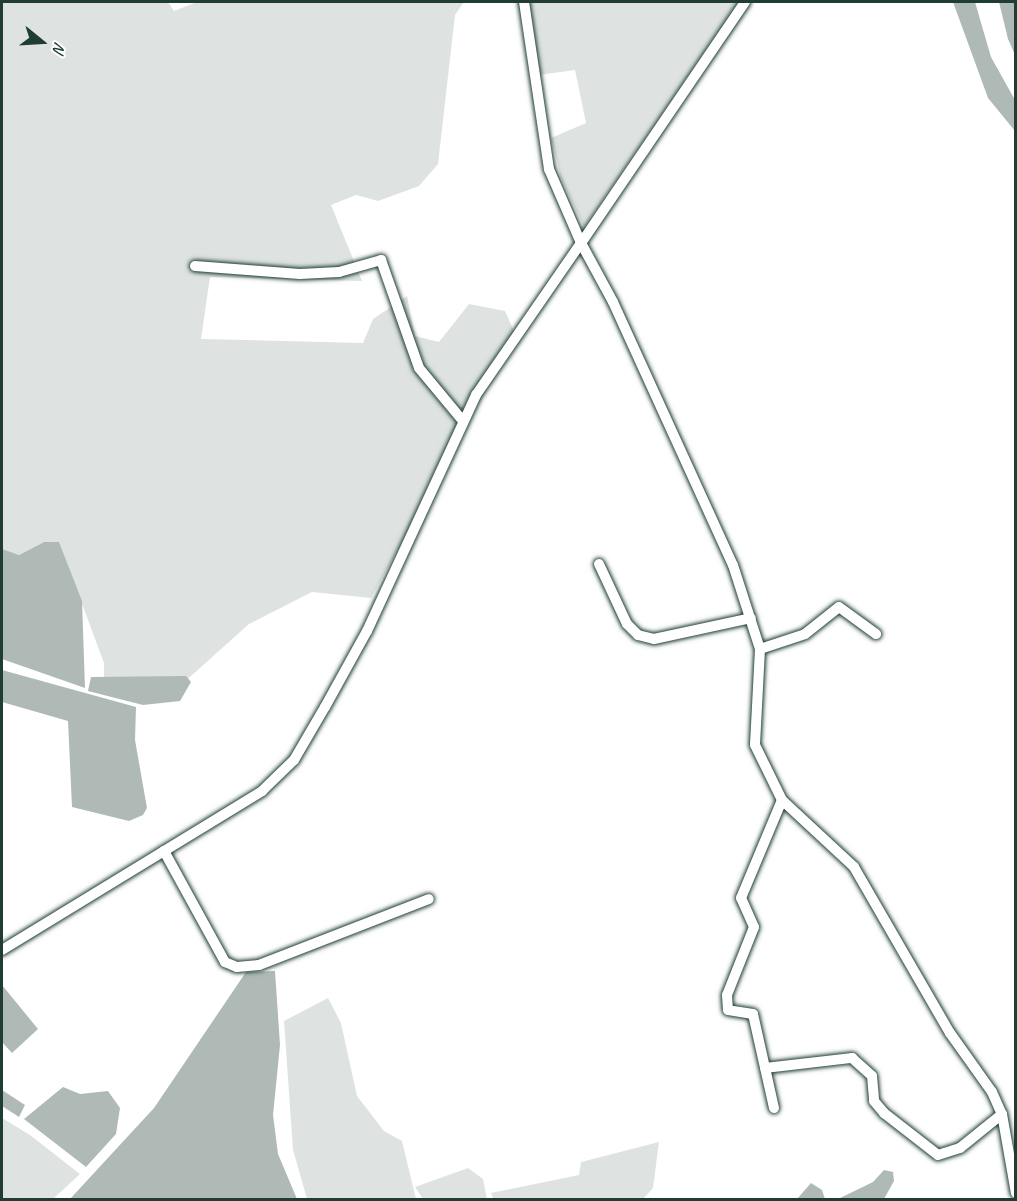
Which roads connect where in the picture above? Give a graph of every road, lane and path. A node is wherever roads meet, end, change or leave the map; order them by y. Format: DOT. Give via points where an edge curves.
graph roads {
  1 [pos="524,2"];
  2 [pos="745,2"];
  3 [pos="581,243"];
  4 [pos="195,266"];
  5 [pos="463,421"];
  6 [pos="599,564"];
  7 [pos="751,618"];
  8 [pos="876,634"];
  9 [pos="760,649"];
  10 [pos="782,800"];
  11 [pos="164,851"];
  12 [pos="429,899"];
  13 [pos="2,950"];
  14 [pos="765,1068"];
  15 [pos="774,1108"];
  16 [pos="1002,1114"];
  17 [pos="1016,1193"];
  1 -- 3 [label="street" via="549,169"];
  2 -- 3 [label="street"];
  3 -- 5 [label="street"];
  3 -- 7 [label="street" via="613,302 733,565"];
  4 -- 5 [label="street" via="300,274 339,272 381,260 419,368"];
  5 -- 11 [label="street" via="367,631 294,760 262,791"];
  6 -- 7 [label="street" via="627,624 638,635 654,639"];
  7 -- 9 [label="street"];
  8 -- 9 [label="street" via="839,607 805,634"];
  9 -- 10 [label="street" via="755,745"];
  10 -- 14 [label="street" via="741,898 754,927 727,994 728,1010 753,1014"];
  10 -- 16 [label="street" via="854,867"];
  11 -- 12 [label="street" via="225,962 237,967 259,965"];
  11 -- 13 [label="street"];
  14 -- 15 [label="street"];
  14 -- 16 [label="street" via="852,1058 872,1076 874,1101 884,1113 938,1155 960,1148"];
  16 -- 17 [label="street"];
}
